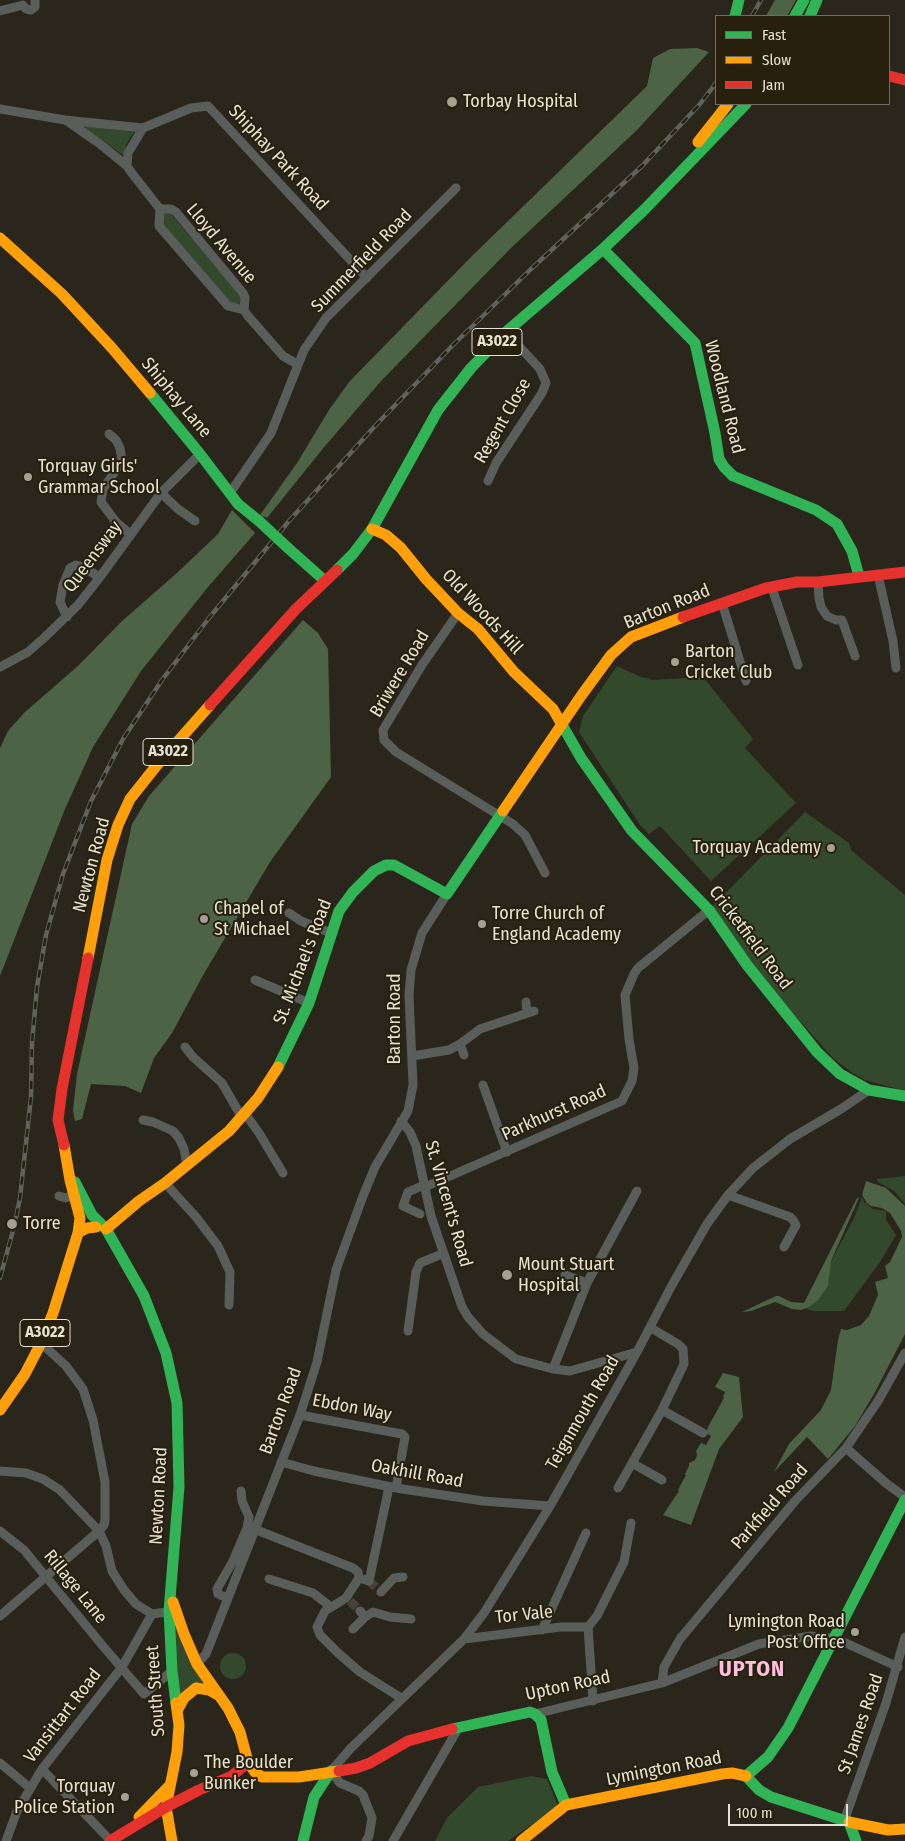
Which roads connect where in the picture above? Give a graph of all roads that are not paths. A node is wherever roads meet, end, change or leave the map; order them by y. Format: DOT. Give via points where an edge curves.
graph roads {
  1 [pos="35,0"];
  2 [pos="739,0"];
  3 [pos="804,0"];
  4 [pos="817,0"];
  5 [pos="23,2"];
  6 [pos="0,11"];
  7 [pos="734,15"];
  8 [pos="796,15"];
  9 [pos="810,15"];
  10 [pos="727,105"];
  11 [pos="745,105"];
  12 [pos="0,109"];
  13 [pos="65,120"];
  14 [pos="143,128"];
  15 [pos="127,166"];
  16 [pos="456,188"];
  17 [pos="664,189"];
  18 [pos="160,209"];
  19 [pos="0,238"];
  20 [pos="603,249"];
  21 [pos="367,278"];
  22 [pos="244,310"];
  23 [pos="506,332"];
  24 [pos="297,364"];
  25 [pos="109,434"];
  26 [pos="200,454"];
  27 [pos="488,481"];
  28 [pos="160,493"];
  29 [pos="230,493"];
  30 [pos="196,521"];
  31 [pos="372,529"];
  32 [pos="130,534"];
  33 [pos="905,572"];
  34 [pos="878,575"];
  35 [pos="859,576"];
  36 [pos="100,577"];
  37 [pos="324,580"];
  38 [pos="818,582"];
  39 [pos="772,588"];
  40 [pos="722,603"];
  41 [pos="458,613"];
  42 [pos="66,617"];
  43 [pos="855,656"];
  44 [pos="798,665"];
  45 [pos="0,667"];
  46 [pos="896,668"];
  47 [pos="746,681"];
  48 [pos="562,723"];
  49 [pos="498,816"];
  50 [pos="545,873"];
  51 [pos="447,894"];
  52 [pos="710,910"];
  53 [pos="289,914"];
  54 [pos="331,932"];
  55 [pos="255,980"];
  56 [pos="526,1002"];
  57 [pos="308,1003"];
  58 [pos="460,1044"];
  59 [pos="186,1047"];
  60 [pos="464,1055"];
  61 [pos="412,1056"];
  62 [pos="484,1085"];
  63 [pos="869,1090"];
  64 [pos="905,1096"];
  65 [pos="243,1114"];
  66 [pos="58,1120"];
  67 [pos="143,1120"];
  68 [pos="401,1121"];
  69 [pos="507,1152"];
  70 [pos="68,1163"];
  71 [pos="187,1166"];
  72 [pos="282,1173"];
  73 [pos="165,1183"];
  74 [pos="425,1186"];
  75 [pos="637,1191"];
  76 [pos="728,1195"];
  77 [pos="68,1199"];
  78 [pos="420,1214"];
  79 [pos="80,1218"];
  80 [pos="101,1228"];
  81 [pos="78,1233"];
  82 [pos="784,1247"];
  83 [pos="73,1248"];
  84 [pos="442,1254"];
  85 [pos="408,1262"];
  86 [pos="420,1263"];
  87 [pos="565,1275"];
  88 [pos="587,1283"];
  89 [pos="229,1305"];
  90 [pos="651,1328"];
  91 [pos="408,1331"];
  92 [pos="41,1343"];
  93 [pos="637,1352"];
  94 [pos="905,1353"];
  95 [pos="553,1369"];
  96 [pos="0,1410"];
  97 [pos="662,1410"];
  98 [pos="300,1415"];
  99 [pos="703,1433"];
  100 [pos="846,1448"];
  101 [pos="281,1462"];
  102 [pos="632,1463"];
  103 [pos="0,1471"];
  104 [pos="662,1480"];
  105 [pos="395,1488"];
  106 [pos="618,1488"];
  107 [pos="241,1491"];
  108 [pos="905,1496"];
  109 [pos="905,1500"];
  110 [pos="550,1506"];
  111 [pos="631,1523"];
  112 [pos="254,1529"];
  113 [pos="0,1530"];
  114 [pos="99,1531"];
  115 [pos="586,1533"];
  116 [pos="46,1576"];
  117 [pos="403,1577"];
  118 [pos="359,1578"];
  119 [pos="268,1579"];
  120 [pos="380,1592"];
  121 [pos="227,1598"];
  122 [pos="331,1607"];
  123 [pos="173,1611"];
  124 [pos="152,1614"];
  125 [pos="0,1616"];
  126 [pos="411,1619"];
  127 [pos="588,1627"];
  128 [pos="353,1629"];
  129 [pos="542,1630"];
  130 [pos="905,1637"];
  131 [pos="835,1638"];
  132 [pos="464,1639"];
  133 [pos="197,1664"];
  134 [pos="122,1667"];
  135 [pos="898,1667"];
  136 [pos="172,1671"];
  137 [pos="662,1683"];
  138 [pos="220,1695"];
  139 [pos="401,1698"];
  140 [pos="593,1700"];
  141 [pos="178,1710"];
  142 [pos="535,1714"];
  143 [pos="459,1728"];
  144 [pos="248,1762"];
  145 [pos="0,1763"];
  146 [pos="42,1769"];
  147 [pos="331,1771"];
  148 [pos="746,1776"];
  149 [pos="299,1777"];
  150 [pos="171,1782"];
  151 [pos="30,1788"];
  152 [pos="198,1790"];
  153 [pos="314,1797"];
  154 [pos="566,1805"];
  155 [pos="166,1807"];
  156 [pos="846,1822"];
  157 [pos="129,1828"];
  158 [pos="905,1829"];
  159 [pos="6,1841"];
  160 [pos="111,1841"];
  161 [pos="172,1841"];
  162 [pos="303,1841"];
  163 [pos="366,1841"];
  164 [pos="393,1841"];
  165 [pos="521,1841"];
  166 [pos="856,1841"];
  1 -- 5 [label="street" via="35,7 31,10 26,9"];
  2 -- 7 [label="street"];
  3 -- 8 [label="street"];
  4 -- 9 [label="street"];
  5 -- 6 [label="street"];
  10 -- 17 [label="street, A3022"];
  11 -- 17 [label="street, A3022"];
  12 -- 13 [label="street, Shiphay Park Road"];
  13 -- 14 [label="street, Shiphay Park Road"];
  13 -- 15 [label="street, Lloyd Avenue"];
  14 -- 15 [label="street" via="128,153"];
  14 -- 21 [label="street, Shiphay Park Road" via="191,108 208,106"];
  15 -- 18 [label="street, Lloyd Avenue"];
  16 -- 21 [label="street, Summerfield Road"];
  17 -- 20 [label="street, A3022"];
  18 -- 22 [label="street, Lloyd Avenue" via="176,212 243,293"];
  18 -- 22 [label="street, Lloyd Avenue" via="158,226 228,306"];
  19 -- 26 [label="street, Shiphay Lane" via="62,294 106,341"];
  20 -- 23 [label="street, A3022"];
  20 -- 35 [label="street, Woodland Road" via="695,343 719,458 724,467 733,476 816,510 837,524 852,551"];
  21 -- 24 [label="street, Summerfield Road" via="326,318"];
  22 -- 24 [label="street, Lloyd Avenue" via="283,356"];
  23 -- 27 [label="street, Regent Close" via="540,369 546,383"];
  23 -- 31 [label="street, A3022" via="470,368 438,410"];
  24 -- 29 [label="street, Summerfield Road" via="271,433"];
  25 -- 32 [label="street" via="120,448 122,461 103,489 101,502"];
  26 -- 28 [label="street, Queensway"];
  26 -- 29 [label="street, Shiphay Lane"];
  28 -- 30 [label="street"];
  28 -- 32 [label="street, Queensway"];
  29 -- 37 [label="street, Shiphay Lane, bridge" via="238,504"];
  31 -- 37 [label="street, Newton Road / A3022" via="352,554"];
  31 -- 41 [label="street, Old Woods Hill" via="386,535 401,548"];
  32 -- 36 [label="street, Queensway"];
  33 -- 34 [label="street, Barton Road"];
  34 -- 35 [label="street, Barton Road"];
  34 -- 46 [label="street"];
  35 -- 38 [label="street, Barton Road"];
  36 -- 42 [label="street, Queensway"];
  36 -- 42 [label="street" via="76,565 70,568 62,585 60,602"];
  37 -- 66 [label="street, Newton Road / A3022" via="204,711 130,799 107,860"];
  38 -- 39 [label="street, Barton Road" via="798,582"];
  38 -- 43 [label="street" via="821,607 827,616 842,620"];
  39 -- 40 [label="street, Barton Road"];
  39 -- 44 [label="street"];
  40 -- 47 [label="street"];
  40 -- 48 [label="street, Barton Road" via="631,637 611,655"];
  41 -- 48 [label="street, Old Woods Hill" via="478,629 514,672 553,709"];
  41 -- 49 [label="street, Briwere Road" via="383,730 384,740 396,752"];
  42 -- 45 [label="street, Queensway" via="28,652"];
  48 -- 49 [label="street, Barton Road"];
  48 -- 52 [label="street, Cricketfield Road" via="581,758 632,831"];
  49 -- 50 [label="street" via="525,834"];
  49 -- 51 [label="street, Barton Road"];
  51 -- 54 [label="street, St. Michael's Road" via="394,866 386,865 374,871 343,902"];
  51 -- 61 [label="street, Barton Road" via="422,933 411,970"];
  52 -- 63 [label="street, Cricketfield Road" via="747,965 817,1052 840,1074"];
  52 -- 69 [label="street, Parkhurst Road" via="634,974 625,995 634,1068 622,1101"];
  53 -- 54 [label="street"];
  54 -- 57 [label="street, St. Michael's Road"];
  55 -- 57 [label="street"];
  56 -- 58 [label="street" via="531,1012 480,1029"];
  57 -- 65 [label="street, St. Michael's Road" via="278,1066 258,1098"];
  58 -- 60 [label="street"];
  58 -- 61 [label="street" via="449,1050"];
  59 -- 65 [label="street" via="222,1083"];
  61 -- 68 [label="street, Barton Road" via="413,1085 408,1112"];
  62 -- 69 [label="street" via="486,1106"];
  63 -- 64 [label="street"];
  63 -- 76 [label="street, Teignmouth Road" via="790,1139 753,1168"];
  65 -- 71 [label="street, St. Michael's Road" via="229,1131"];
  65 -- 72 [label="street" via="259,1133"];
  66 -- 70 [label="street, Newton Road / A3022"];
  66 -- 77 [label="street, A3022" via="56,1139"];
  67 -- 71 [label="street" via="173,1131 184,1149"];
  68 -- 74 [label="street, St. Vincent's Road" via="416,1146"];
  68 -- 98 [label="street, Barton Road" via="375,1166 336,1270 317,1362"];
  69 -- 74 [label="street, Parkhurst Road"];
  70 -- 77 [label="street, A3022"];
  70 -- 80 [label="street, Newton Road" via="84,1201"];
  71 -- 73 [label="street, St. Michael's Road"];
  73 -- 80 [label="street, St. Michael's Road"];
  73 -- 89 [label="street" via="218,1246 230,1272"];
  74 -- 78 [label="street, Parkhurst Road" via="408,1192 402,1206"];
  74 -- 84 [label="street, St. Vincent's Road"];
  75 -- 88 [label="street"];
  76 -- 82 [label="street" via="790,1217 796,1224"];
  76 -- 90 [label="street, Teignmouth Road" via="707,1224"];
  77 -- 79 [label="street"];
  77 -- 83 [label="street, A3022" via="73,1217"];
  79 -- 80 [label="street"];
  79 -- 81 [label="street, A3022"];
  80 -- 81 [label="street" via="87,1228"];
  80 -- 123 [label="street, Newton Road" via="144,1296 166,1353 174,1385 179,1487 171,1595"];
  81 -- 83 [label="street, A3022"];
  83 -- 92 [label="street, A3022"];
  84 -- 86 [label="street"];
  84 -- 95 [label="street, St. Vincent's Road" via="462,1306 476,1327 516,1359"];
  85 -- 86 [label="street"];
  86 -- 91 [label="street"];
  87 -- 88 [label="street"];
  88 -- 95 [label="street"];
  90 -- 93 [label="street, Teignmouth Road"];
  90 -- 97 [label="street" via="678,1344 684,1356 684,1364"];
  92 -- 96 [label="street, A3022" via="25,1374"];
  92 -- 114 [label="street" via="77,1378 94,1420 105,1482 105,1520"];
  93 -- 95 [label="street, St. Vincent's Road" via="570,1371"];
  93 -- 110 [label="street, Teignmouth Road"];
  94 -- 100 [label="street, Parkfield Road" via="878,1402"];
  97 -- 99 [label="street"];
  97 -- 102 [label="street"];
  98 -- 101 [label="street, Barton Road"];
  98 -- 105 [label="street, Ebdon Way" via="402,1434 405,1437"];
  100 -- 108 [label="street"];
  100 -- 137 [label="street, Parkfield Road" via="795,1501 680,1639 664,1667"];
  101 -- 105 [label="street, Oakhill Road"];
  101 -- 112 [label="street, Barton Road"];
  102 -- 104 [label="street"];
  102 -- 106 [label="street"];
  103 -- 114 [label="street" via="26,1473 42,1479 60,1490"];
  105 -- 110 [label="street, Oakhill Road" via="482,1502"];
  105 -- 118 [label="street" via="369,1581"];
  107 -- 121 [label="street" via="249,1517 233,1561 217,1589 218,1594"];
  109 -- 131 [label="street, Lymington Road"];
  110 -- 132 [label="street, Teignmouth Road" via="484,1613"];
  111 -- 127 [label="street" via="624,1562 597,1616"];
  112 -- 118 [label="street" via="353,1568"];
  112 -- 121 [label="street, Barton Road"];
  113 -- 116 [label="street, Rillage Lane" via="24,1550"];
  114 -- 116 [label="street"];
  114 -- 124 [label="street" via="120,1585 136,1604"];
  115 -- 129 [label="street"];
  116 -- 125 [label="street"];
  116 -- 134 [label="street, Rillage Lane"];
  117 -- 120 [label="street" via="394,1578"];
  118 -- 122 [label="street" via="348,1599"];
  119 -- 122 [label="street" via="313,1593"];
  121 -- 133 [label="street, Barton Road" via="206,1654"];
  122 -- 139 [label="street" via="325,1611 317,1627 320,1635 360,1672"];
  123 -- 124 [label="street"];
  123 -- 133 [label="street, Newton Road"];
  123 -- 136 [label="street, South Street"];
  124 -- 134 [label="street, Vansittart Road"];
  126 -- 128 [label="street" via="373,1612 363,1614"];
  127 -- 129 [label="street, Tor Vale"];
  127 -- 140 [label="street"];
  129 -- 132 [label="street, Tor Vale"];
  130 -- 135 [label="street, St James Road"];
  131 -- 135 [label="street, Upton Road"];
  131 -- 137 [label="street, Upton Road" via="811,1636 759,1644"];
  131 -- 148 [label="street, Lymington Road" via="788,1728 768,1757"];
  132 -- 139 [label="street, Teignmouth Road"];
  133 -- 138 [label="street, Newton Road"];
  134 -- 136 [label="street, Rillage Lane" via="144,1694"];
  134 -- 146 [label="street, Vansittart Road"];
  135 -- 156 [label="street, St James Road"];
  136 -- 141 [label="street, South Street"];
  137 -- 140 [label="street, Upton Road"];
  138 -- 141 [label="street" via="196,1688 184,1698"];
  138 -- 144 [label="street, Newton Road" via="240,1732"];
  139 -- 147 [label="street, Teignmouth Road"];
  140 -- 142 [label="street, Upton Road"];
  141 -- 150 [label="street, South Street" via="177,1752"];
  142 -- 143 [label="street, Upton Road" via="530,1712"];
  142 -- 154 [label="street" via="541,1720 552,1772"];
  143 -- 147 [label="street, Upton Road" via="408,1741 356,1768"];
  143 -- 164 [label="street"];
  144 -- 149 [label="street, Upton Road" via="262,1777"];
  144 -- 152 [label="street" via="232,1776"];
  145 -- 151 [label="street"];
  146 -- 151 [label="street, Vansittart Road"];
  146 -- 160 [label="street"];
  147 -- 149 [label="street, Upton Road"];
  147 -- 153 [label="street, Teignmouth Road"];
  147 -- 163 [label="street" via="340,1783 363,1795 372,1818"];
  148 -- 154 [label="street, Lymington Road" via="722,1774"];
  148 -- 156 [label="street" via="759,1790 771,1796"];
  149 -- 153 [label="street" via="311,1784"];
  150 -- 152 [label="street" via="187,1791"];
  150 -- 155 [label="street, South Street"];
  150 -- 157 [label="street"];
  151 -- 159 [label="street, Vansittart Road"];
  152 -- 155 [label="street"];
  153 -- 162 [label="street, Teignmouth Road"];
  154 -- 165 [label="street, Lymington Road"];
  155 -- 157 [label="street"];
  155 -- 161 [label="street"];
  156 -- 158 [label="street" via="888,1830"];
  156 -- 166 [label="street"];
  157 -- 160 [label="street"];
}
